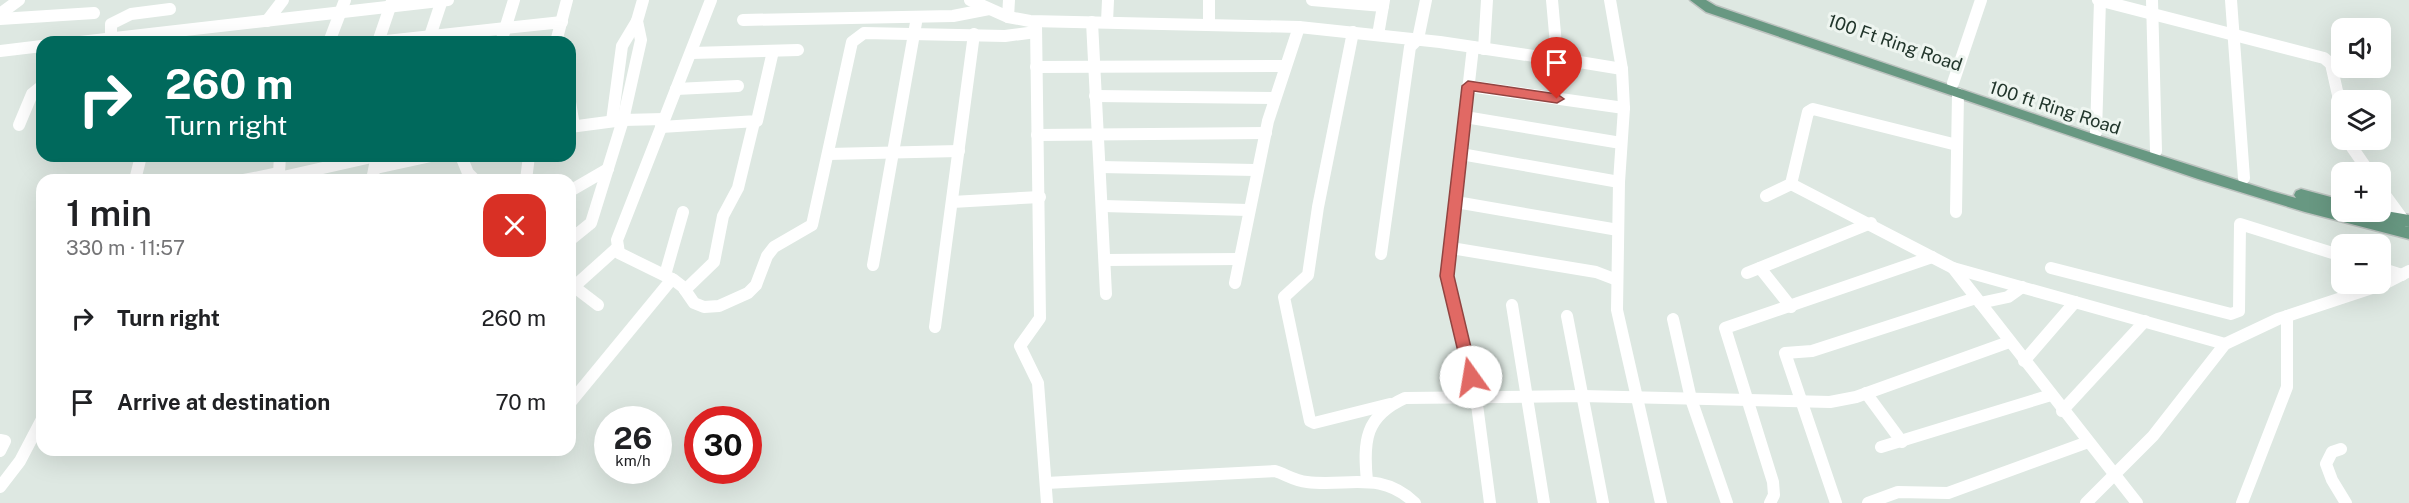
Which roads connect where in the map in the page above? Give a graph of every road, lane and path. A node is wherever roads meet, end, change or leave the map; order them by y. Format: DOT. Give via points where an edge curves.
graph roads {
  1 [pos="19,0"];
  2 [pos="283,0"];
  3 [pos="345,0"];
  4 [pos="442,0"];
  5 [pos="448,0"];
  6 [pos="514,0"];
  7 [pos="567,0"];
  8 [pos="643,0"];
  9 [pos="711,0"];
  10 [pos="969,0"];
  11 [pos="1009,0"];
  12 [pos="1108,0"];
  13 [pos="1209,0"];
  14 [pos="1312,0"];
  15 [pos="1426,0"];
  16 [pos="1487,0"];
  17 [pos="1552,0"];
  18 [pos="1610,0"];
  19 [pos="1696,0"];
  20 [pos="1712,0"];
  21 [pos="1981,0"];
  22 [pos="2099,0"];
  23 [pos="2152,0"];
  24 [pos="2231,0"];
  25 [pos="391,3"];
  26 [pos="1384,3"];
  27 [pos="170,9"];
  28 [pos="989,9"];
  29 [pos="340,12"];
  30 [pos="2152,12"];
  31 [pos="94,13"];
  32 [pos="0,14"];
  33 [pos="917,16"];
  34 [pos="1008,17"];
  35 [pos="0,19"];
  36 [pos="743,20"];
  37 [pos="267,21"];
  38 [pos="637,21"];
  39 [pos="562,22"];
  40 [pos="1092,22"];
  41 [pos="1107,22"];
  42 [pos="1209,24"];
  43 [pos="1036,26"];
  44 [pos="1299,27"];
  45 [pos="505,28"];
  46 [pos="1353,32"];
  47 [pos="914,34"];
  48 [pos="974,34"];
  49 [pos="2234,34"];
  50 [pos="1378,35"];
  51 [pos="111,36"];
  52 [pos="137,36"];
  53 [pos="331,36"];
  54 [pos="380,36"];
  55 [pos="430,36"];
  56 [pos="462,36"];
  57 [pos="503,36"];
  58 [pos="558,36"];
  59 [pos="1418,39"];
  60 [pos="36,47"];
  61 [pos="1479,48"];
  62 [pos="798,50"];
  63 [pos="0,51"];
  64 [pos="772,51"];
  65 [pos="691,53"];
  66 [pos="1555,58"];
  67 [pos="1093,65"];
  68 [pos="1283,66"];
  69 [pos="1036,67"];
  70 [pos="1622,69"];
  71 [pos="738,86"];
  72 [pos="1468,86"];
  73 [pos="676,89"];
  74 [pos="1956,89"];
  75 [pos="2336,90"];
  76 [pos="36,91"];
  77 [pos="1095,96"];
  78 [pos="1275,98"];
  79 [pos="1624,108"];
  80 [pos="1465,117"];
  81 [pos="617,120"];
  82 [pos="754,122"];
  83 [pos="663,123"];
  84 [pos="19,124"];
  85 [pos="576,125"];
  86 [pos="1097,132"];
  87 [pos="2096,132"];
  88 [pos="1266,133"];
  89 [pos="1037,135"];
  90 [pos="1621,143"];
  91 [pos="1957,146"];
  92 [pos="959,151"];
  93 [pos="2156,151"];
  94 [pos="893,152"];
  95 [pos="828,154"];
  96 [pos="1461,154"];
  97 [pos="280,162"];
  98 [pos="322,162"];
  99 [pos="364,162"];
  100 [pos="1101,167"];
  101 [pos="320,169"];
  102 [pos="608,169"];
  103 [pos="1255,170"];
  104 [pos="279,173"];
  105 [pos="274,174"];
  106 [pos="299,174"];
  107 [pos="2244,178"];
  108 [pos="1619,182"];
  109 [pos="1791,184"];
  110 [pos="576,188"];
  111 [pos="1766,196"];
  112 [pos="1040,197"];
  113 [pos="952,202"];
  114 [pos="1456,202"];
  115 [pos="2331,203"];
  116 [pos="2391,203"];
  117 [pos="1103,206"];
  118 [pos="1248,210"];
  119 [pos="683,212"];
  120 [pos="1956,212"];
  121 [pos="2391,220"];
  122 [pos="1871,223"];
  123 [pos="2407,225"];
  124 [pos="1618,230"];
  125 [pos="576,235"];
  126 [pos="617,248"];
  127 [pos="1450,248"];
  128 [pos="2331,252"];
  129 [pos="1381,254"];
  130 [pos="1932,257"];
  131 [pos="1239,258"];
  132 [pos="1105,260"];
  133 [pos="873,265"];
  134 [pos="1761,268"];
  135 [pos="1953,268"];
  136 [pos="2051,268"];
  137 [pos="1747,273"];
  138 [pos="2405,273"];
  139 [pos="669,277"];
  140 [pos="1617,280"];
  141 [pos="1235,282"];
  142 [pos="2022,287"];
  143 [pos="685,290"];
  144 [pos="1106,294"];
  145 [pos="1978,301"];
  146 [pos="2075,302"];
  147 [pos="598,305"];
  148 [pos="1512,305"];
  149 [pos="1791,307"];
  150 [pos="1567,316"];
  151 [pos="2287,316"];
  152 [pos="1673,319"];
  153 [pos="2145,321"];
  154 [pos="935,327"];
  155 [pos="2009,342"];
  156 [pos="2225,344"];
  157 [pos="2024,361"];
  158 [pos="1866,393"];
  159 [pos="576,395"];
  160 [pos="2051,395"];
  161 [pos="1528,396"];
  162 [pos="1582,396"];
  163 [pos="1476,397"];
  164 [pos="1637,397"];
  165 [pos="1691,399"];
  166 [pos="1746,402"];
  167 [pos="1801,403"];
  168 [pos="1391,404"];
  169 [pos="2062,411"];
  170 [pos="36,430"];
  171 [pos="0,440"];
  172 [pos="1902,442"];
  173 [pos="2088,442"];
  174 [pos="1881,447"];
  175 [pos="2341,448"];
  176 [pos="0,451"];
  177 [pos="2116,475"];
  178 [pos="1367,481"];
  179 [pos="1046,483"];
  180 [pos="0,487"];
  181 [pos="1047,503"];
  182 [pos="1414,503"];
  183 [pos="1490,503"];
  184 [pos="1544,503"];
  185 [pos="1603,503"];
  186 [pos="1661,503"];
  187 [pos="1727,503"];
  188 [pos="1770,503"];
  189 [pos="1836,503"];
  190 [pos="1868,503"];
  191 [pos="2086,503"];
  192 [pos="2138,503"];
  193 [pos="2242,503"];
  194 [pos="2346,503"];
  1 -- 32 [label="street"];
  2 -- 37 [label="street"];
  3 -- 29 [label="street"];
  4 -- 5 [label="street"];
  4 -- 25 [label="street"];
  4 -- 55 [label="street"];
  6 -- 45 [label="street"];
  7 -- 39 [label="street"];
  8 -- 38 [label="street"];
  9 -- 65 [label="street"];
  10 -- 28 [label="street"];
  11 -- 34 [label="street"];
  12 -- 41 [label="street"];
  13 -- 42 [label="street"];
  14 -- 26 [label="street"];
  15 -- 59 [label="street"];
  16 -- 61 [label="street"];
  17 -- 66 [label="street"];
  18 -- 70 [label="street"];
  19 -- 74 [label="main road, 100 ft Ring Road" via="1711,9"];
  20 -- 74 [label="main road, 100 Ft Ring Road"];
  21 -- 74 [label="street"];
  22 -- 30 [label="street"];
  22 -- 87 [label="street"];
  23 -- 30 [label="street"];
  24 -- 49 [label="street"];
  25 -- 29 [label="street"];
  25 -- 54 [label="street"];
  26 -- 50 [label="street"];
  27 -- 51 [label="street" via="117,19 111,24"];
  28 -- 33 [label="street" via="962,15"];
  28 -- 34 [label="street"];
  29 -- 37 [label="street"];
  29 -- 53 [label="street"];
  30 -- 49 [label="street"];
  30 -- 93 [label="street"];
  31 -- 35 [label="street"];
  33 -- 36 [label="street"];
  33 -- 47 [label="street"];
  34 -- 43 [label="street"];
  37 -- 52 [label="street"];
  38 -- 81 [label="street" via="641,40"];
  38 -- 81 [label="street" via="622,46"];
  39 -- 45 [label="street"];
  39 -- 58 [label="street"];
  40 -- 41 [label="street"];
  40 -- 43 [label="street"];
  40 -- 67 [label="street"];
  41 -- 42 [label="street"];
  42 -- 44 [label="street"];
  43 -- 48 [label="street" via="1005,36"];
  43 -- 69 [label="street"];
  44 -- 46 [label="street"];
  44 -- 68 [label="street"];
  45 -- 56 [label="street"];
  45 -- 57 [label="street"];
  46 -- 50 [label="street"];
  46 -- 168 [label="street" via="1308,275 1284,297 1310,421"];
  47 -- 48 [label="street"];
  47 -- 94 [label="street"];
  47 -- 95 [label="street" via="864,33 854,38"];
  48 -- 92 [label="street"];
  49 -- 75 [label="street" via="2319,56 2328,61"];
  49 -- 107 [label="street"];
  50 -- 59 [label="street"];
  59 -- 61 [label="street"];
  59 -- 129 [label="street" via="1410,48"];
  60 -- 63 [label="street"];
  61 -- 66 [label="street"];
  61 -- 72 [label="street"];
  62 -- 64 [label="street"];
  64 -- 65 [label="street"];
  64 -- 82 [label="street" via="758,119"];
  65 -- 73 [label="street"];
  66 -- 70 [label="street"];
  67 -- 68 [label="street"];
  67 -- 69 [label="street"];
  67 -- 77 [label="street"];
  68 -- 78 [label="street"];
  69 -- 89 [label="street"];
  70 -- 79 [label="street"];
  71 -- 73 [label="street"];
  72 -- 79 [label="street"];
  72 -- 80 [label="street"];
  73 -- 83 [label="street"];
  74 -- 87 [label="main road, 100 Ft Ring Road"];
  74 -- 91 [label="street"];
  74 -- 123 [label="main road, 100 ft Ring Road" via="2232,185 2367,224"];
  76 -- 84 [label="street"];
  77 -- 78 [label="street"];
  77 -- 86 [label="street"];
  78 -- 88 [label="street"];
  79 -- 90 [label="street"];
  80 -- 90 [label="street"];
  80 -- 96 [label="street"];
  81 -- 83 [label="street"];
  81 -- 85 [label="street"];
  81 -- 102 [label="street"];
  82 -- 83 [label="street"];
  82 -- 143 [label="street" via="738,188 723,216 714,262"];
  83 -- 126 [label="street"];
  86 -- 88 [label="street"];
  86 -- 89 [label="street"];
  86 -- 100 [label="street"];
  87 -- 93 [label="main road, 100 Ft Ring Road"];
  88 -- 103 [label="street"];
  89 -- 112 [label="street"];
  90 -- 108 [label="street"];
  91 -- 109 [label="street" via="1813,109 1808,112"];
  91 -- 120 [label="street"];
  92 -- 94 [label="street"];
  92 -- 113 [label="street"];
  93 -- 107 [label="main road, 100 Ft Ring Road"];
  94 -- 95 [label="street"];
  94 -- 133 [label="street"];
  95 -- 143 [label="street" via="812,225 780,242 770,252 753,289 732,301 703,306 691,301"];
  96 -- 108 [label="street"];
  96 -- 114 [label="street"];
  97 -- 104 [label="street"];
  98 -- 101 [label="street"];
  99 -- 101 [label="street"];
  100 -- 103 [label="street"];
  100 -- 117 [label="street"];
  101 -- 106 [label="street"];
  102 -- 110 [label="street"];
  102 -- 125 [label="street" via="591,223"];
  103 -- 118 [label="street"];
  104 -- 105 [label="street"];
  107 -- 115 [label="main road, 100 Ft Ring Road"];
  108 -- 124 [label="street"];
  109 -- 111 [label="street"];
  109 -- 122 [label="street"];
  112 -- 113 [label="street"];
  112 -- 179 [label="street" via="1040,318 1020,346 1038,383"];
  113 -- 154 [label="street"];
  114 -- 124 [label="street"];
  114 -- 127 [label="street"];
  116 -- 123 [label="street"];
  117 -- 118 [label="street"];
  117 -- 132 [label="street"];
  118 -- 131 [label="street"];
  119 -- 139 [label="street"];
  121 -- 123 [label="main road"];
  122 -- 130 [label="street"];
  122 -- 134 [label="street"];
  124 -- 140 [label="street"];
  126 -- 139 [label="street"];
  126 -- 147 [label="street" via="578,283 577,289"];
  127 -- 140 [label="street" via="1596,272"];
  127 -- 163 [label="street" via="1447,276"];
  128 -- 136 [label="street" via="2240,224 2239,311 2231,314"];
  130 -- 135 [label="street"];
  130 -- 149 [label="street"];
  131 -- 132 [label="street"];
  131 -- 141 [label="street"];
  132 -- 144 [label="street"];
  134 -- 137 [label="street"];
  134 -- 149 [label="street"];
  135 -- 142 [label="street"];
  135 -- 145 [label="street"];
  138 -- 151 [label="street" via="2384,284"];
  139 -- 143 [label="street"];
  139 -- 159 [label="street"];
  140 -- 164 [label="street" via="1618,320"];
  142 -- 145 [label="street" via="2008,297"];
  142 -- 146 [label="street"];
  145 -- 155 [label="street"];
  145 -- 167 [label="street" via="1812,351 1785,353"];
  146 -- 153 [label="street"];
  146 -- 157 [label="street"];
  148 -- 161 [label="street"];
  149 -- 166 [label="street" via="1725,328"];
  150 -- 162 [label="street"];
  151 -- 156 [label="street"];
  151 -- 193 [label="street" via="2287,387"];
  152 -- 165 [label="street"];
  153 -- 156 [label="street"];
  153 -- 169 [label="street"];
  155 -- 157 [label="street"];
  155 -- 158 [label="street"];
  156 -- 177 [label="street" via="2153,436"];
  157 -- 160 [label="street"];
  158 -- 167 [label="street" via="1830,402"];
  158 -- 172 [label="street"];
  160 -- 169 [label="street"];
  160 -- 172 [label="street"];
  161 -- 162 [label="street"];
  161 -- 163 [label="street"];
  161 -- 184 [label="street"];
  162 -- 164 [label="street"];
  162 -- 185 [label="street"];
  163 -- 168 [label="street" via="1413,397"];
  163 -- 183 [label="street"];
  164 -- 165 [label="street"];
  164 -- 186 [label="street"];
  165 -- 166 [label="street"];
  165 -- 187 [label="street"];
  166 -- 167 [label="street"];
  166 -- 188 [label="street" via="1775,489"];
  167 -- 189 [label="street"];
  168 -- 178 [label="street" via="1366,437"];
  169 -- 173 [label="street"];
  170 -- 180 [label="street"];
  171 -- 176 [label="street" via="5,441"];
  172 -- 174 [label="street"];
  173 -- 177 [label="street"];
  173 -- 190 [label="street" via="1948,493 1898,492"];
  175 -- 194 [label="street" via="2330,450 2325,463"];
  177 -- 191 [label="street"];
  177 -- 192 [label="street"];
  178 -- 179 [label="street" via="1304,481 1270,471"];
  178 -- 182 [label="street" via="1391,485"];
  179 -- 181 [label="street"];
}
